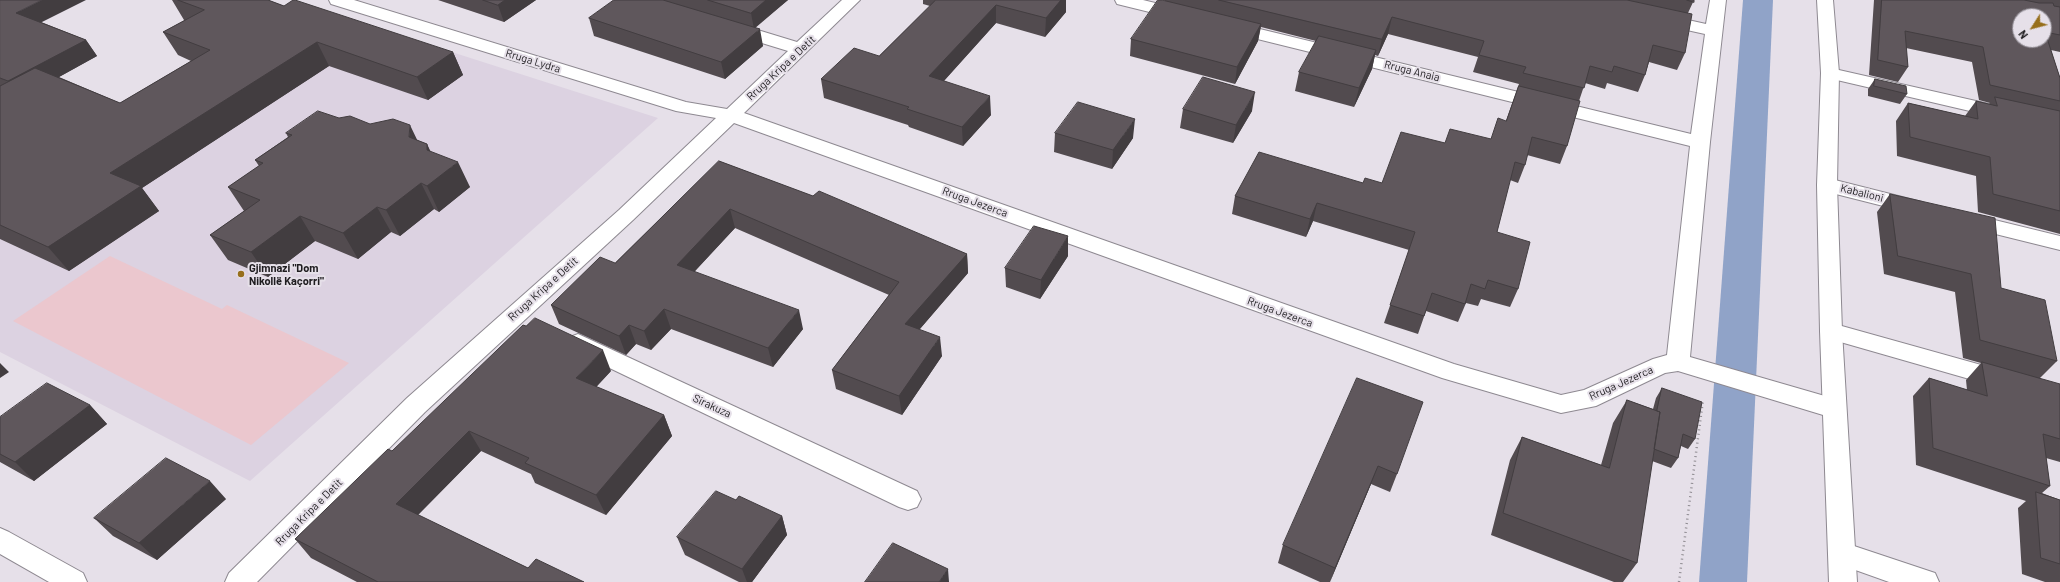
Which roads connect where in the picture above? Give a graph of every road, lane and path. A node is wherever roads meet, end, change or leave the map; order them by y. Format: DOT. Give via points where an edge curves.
graph roads {
  1 [pos="336,0"];
  2 [pos="852,0"];
  3 [pos="1123,0"];
  4 [pos="1718,0"];
  5 [pos="1825,0"];
  6 [pos="1646,16"];
  7 [pos="717,24"];
  8 [pos="1715,31"];
  9 [pos="800,49"];
  10 [pos="1830,73"];
  11 [pos="731,115"];
  12 [pos="2060,126"];
  13 [pos="1700,142"];
  14 [pos="1827,185"];
  15 [pos="2060,243"];
  16 [pos="1830,331"];
  17 [pos="562,336"];
  18 [pos="1679,365"];
  19 [pos="2060,396"];
  20 [pos="1833,408"];
  21 [pos="908,499"];
  22 [pos="0,540"];
  23 [pos="1842,554"];
  24 [pos="73,582"];
  25 [pos="238,582"];
  26 [pos="1679,582"];
  27 [pos="1842,582"];
  28 [pos="1925,582"];
  1 -- 11 [label="street, Rruga Lydra" via="682,107"];
  2 -- 9 [label="street, Rruga Kripa e Detit"];
  3 -- 13 [label="street, Rruga Anaia"];
  4 -- 8 [label="street"];
  5 -- 10 [label="street"];
  6 -- 8 [label="street"];
  7 -- 9 [label="street"];
  8 -- 13 [label="street"];
  9 -- 11 [label="street, Rruga Kripa e Detit"];
  10 -- 12 [label="street"];
  10 -- 14 [label="street"];
  11 -- 18 [label="street, Rruga Jezerca" via="1450,372 1561,404 1588,399"];
  11 -- 25 [label="street, Rruga Kripa e Detit" via="626,215 525,319 416,405"];
  13 -- 18 [label="street"];
  14 -- 15 [label="street, Kabalioni"];
  14 -- 16 [label="street"];
  16 -- 19 [label="street"];
  16 -- 20 [label="street"];
  17 -- 21 [label="street, Sirakuza"];
  18 -- 20 [label="street" via="1766,387"];
  18 -- 26 [label="path" via="1703,400"];
  20 -- 23 [label="street"];
  22 -- 24 [label="street"];
  23 -- 27 [label="street"];
  23 -- 28 [label="street"];
}
